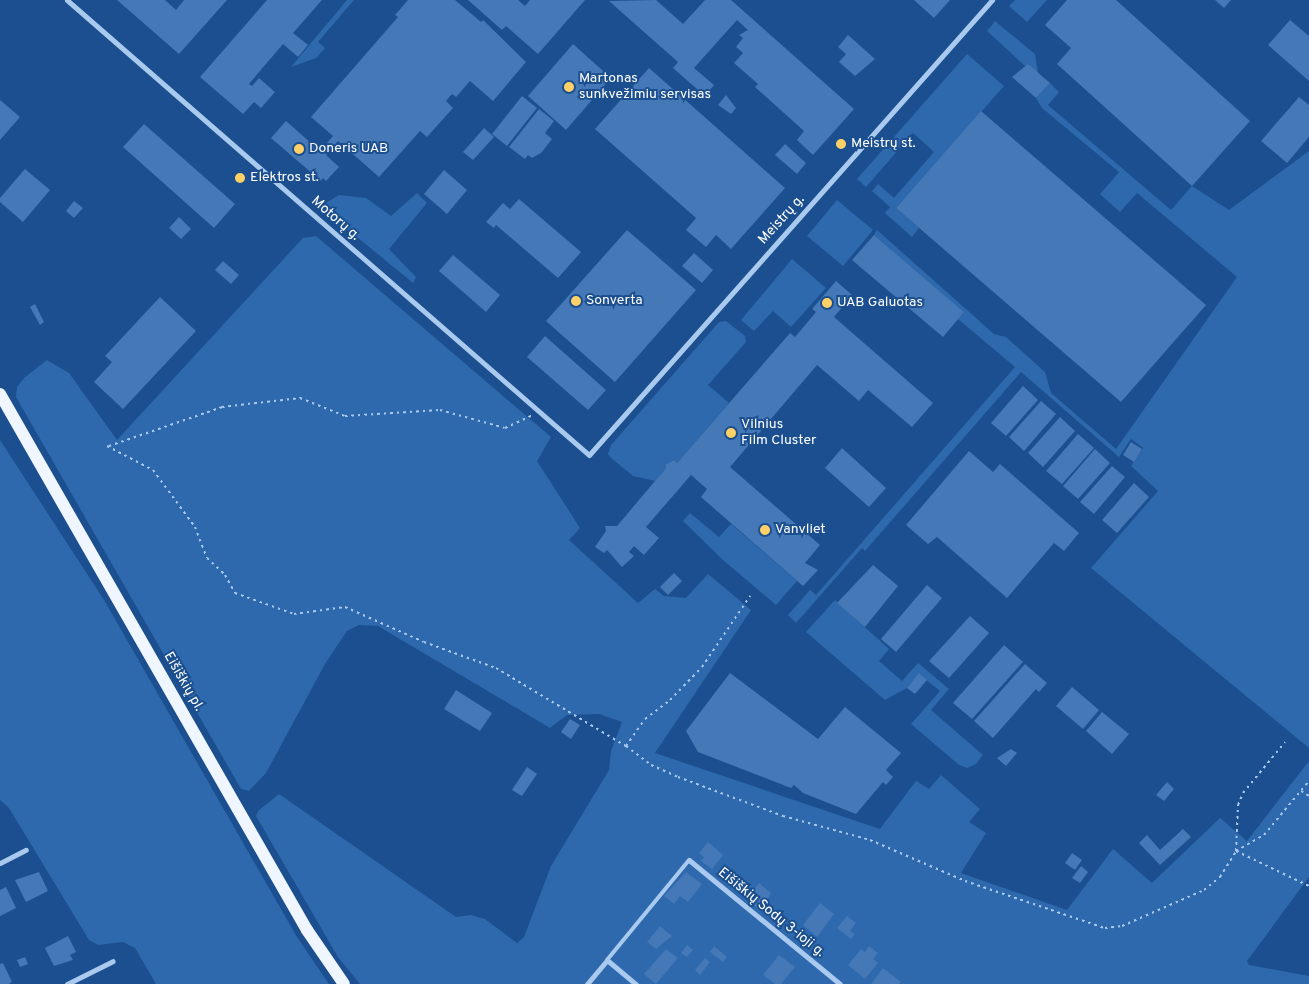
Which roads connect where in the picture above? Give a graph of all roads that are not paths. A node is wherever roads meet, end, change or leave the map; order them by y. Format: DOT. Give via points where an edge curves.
graph roads {
  1 [pos="67,0"];
  2 [pos="992,0"];
  3 [pos="0,394"];
  4 [pos="589,455"];
  5 [pos="26,850"];
  6 [pos="689,860"];
  7 [pos="0,863"];
  8 [pos="607,960"];
  9 [pos="113,961"];
  10 [pos="67,984"];
  11 [pos="344,984"];
  12 [pos="587,984"];
  13 [pos="636,984"];
  14 [pos="840,984"];
  1 -- 4 [label="street, Motorų g."];
  2 -- 4 [label="street, Meistrų g."];
  3 -- 11 [label="main road, Eišiškių pl." via="307,930"];
  5 -- 7 [label="street"];
  6 -- 8 [label="lane"];
  6 -- 14 [label="street, Eišiškių Sodų 3-ioji g."];
  8 -- 12 [label="street"];
  8 -- 13 [label="street"];
  9 -- 10 [label="street"];
}
